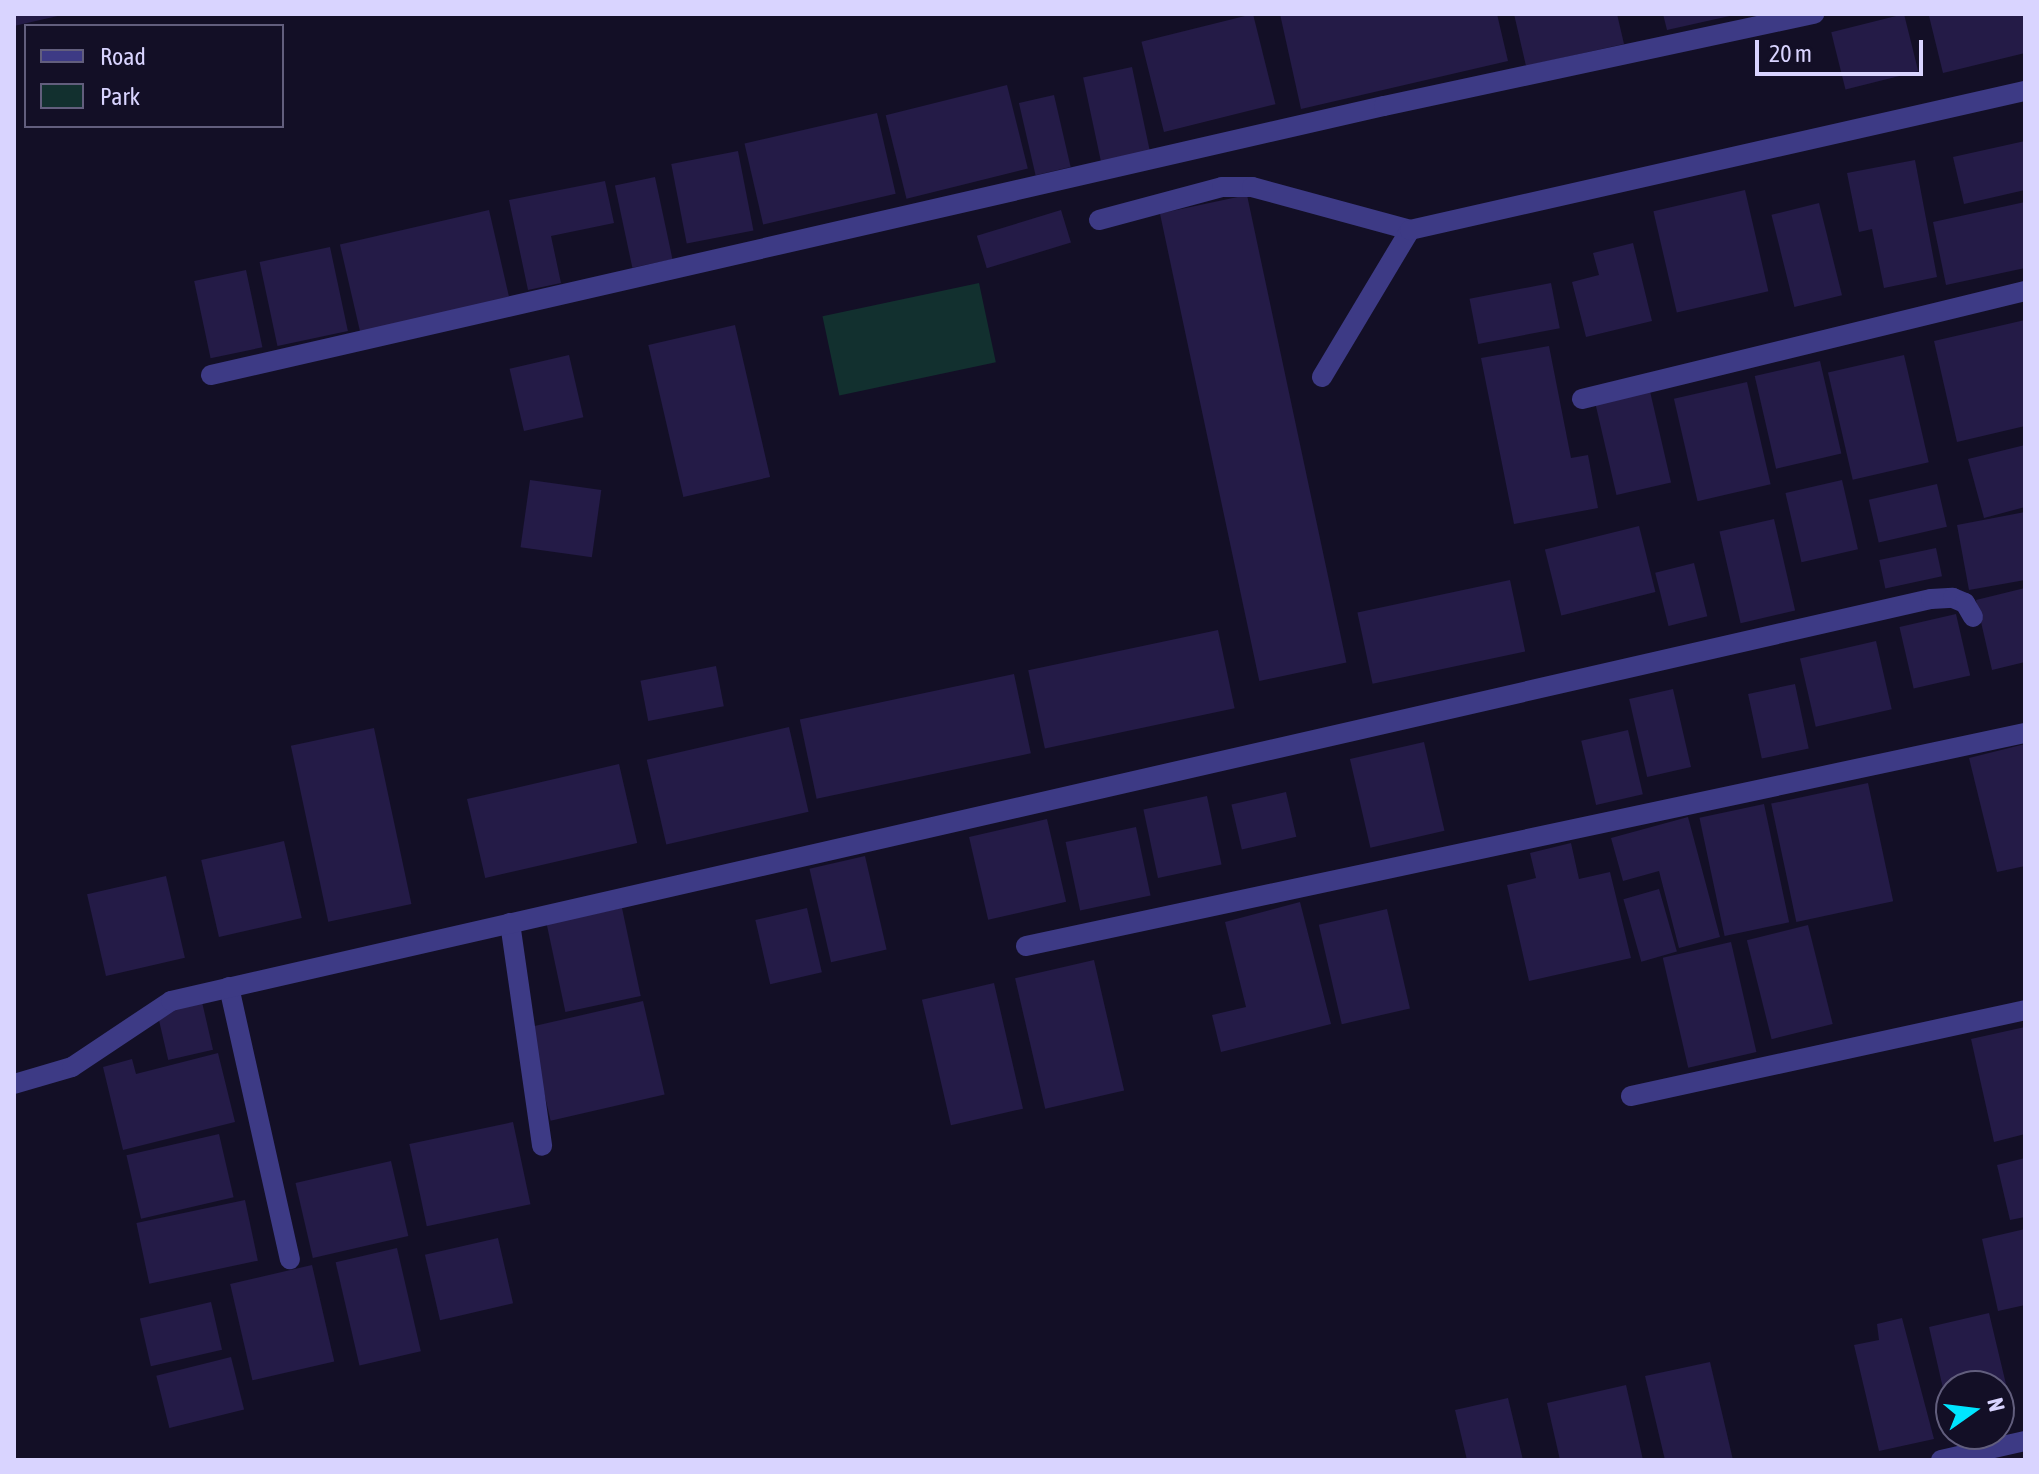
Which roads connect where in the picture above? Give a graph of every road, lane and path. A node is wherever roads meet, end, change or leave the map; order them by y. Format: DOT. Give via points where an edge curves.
graph roads {
  1 [pos="1814,14"];
  2 [pos="2025,91"];
  3 [pos="1099,220"];
  4 [pos="1410,230"];
  5 [pos="2025,291"];
  6 [pos="211,375"];
  7 [pos="1322,377"];
  8 [pos="1582,399"];
  9 [pos="1973,617"];
  10 [pos="2025,733"];
  11 [pos="510,923"];
  12 [pos="1026,946"];
  13 [pos="229,987"];
  14 [pos="2025,1010"];
  15 [pos="14,1084"];
  16 [pos="1631,1096"];
  17 [pos="542,1146"];
  18 [pos="290,1259"];
  19 [pos="2025,1441"];
  20 [pos="1941,1460"];
  1 -- 6 [label="street" via="1384,106"];
  2 -- 4 [label="street"];
  3 -- 4 [label="street" via="1222,187 1252,187"];
  4 -- 7 [label="street"];
  5 -- 8 [label="street"];
  9 -- 11 [label="street" via="1965,603 1931,599"];
  10 -- 12 [label="street"];
  11 -- 13 [label="street"];
  11 -- 17 [label="street"];
  13 -- 15 [label="street" via="171,1001 72,1067"];
  13 -- 18 [label="street"];
  14 -- 16 [label="street"];
  19 -- 20 [label="street"];
}
